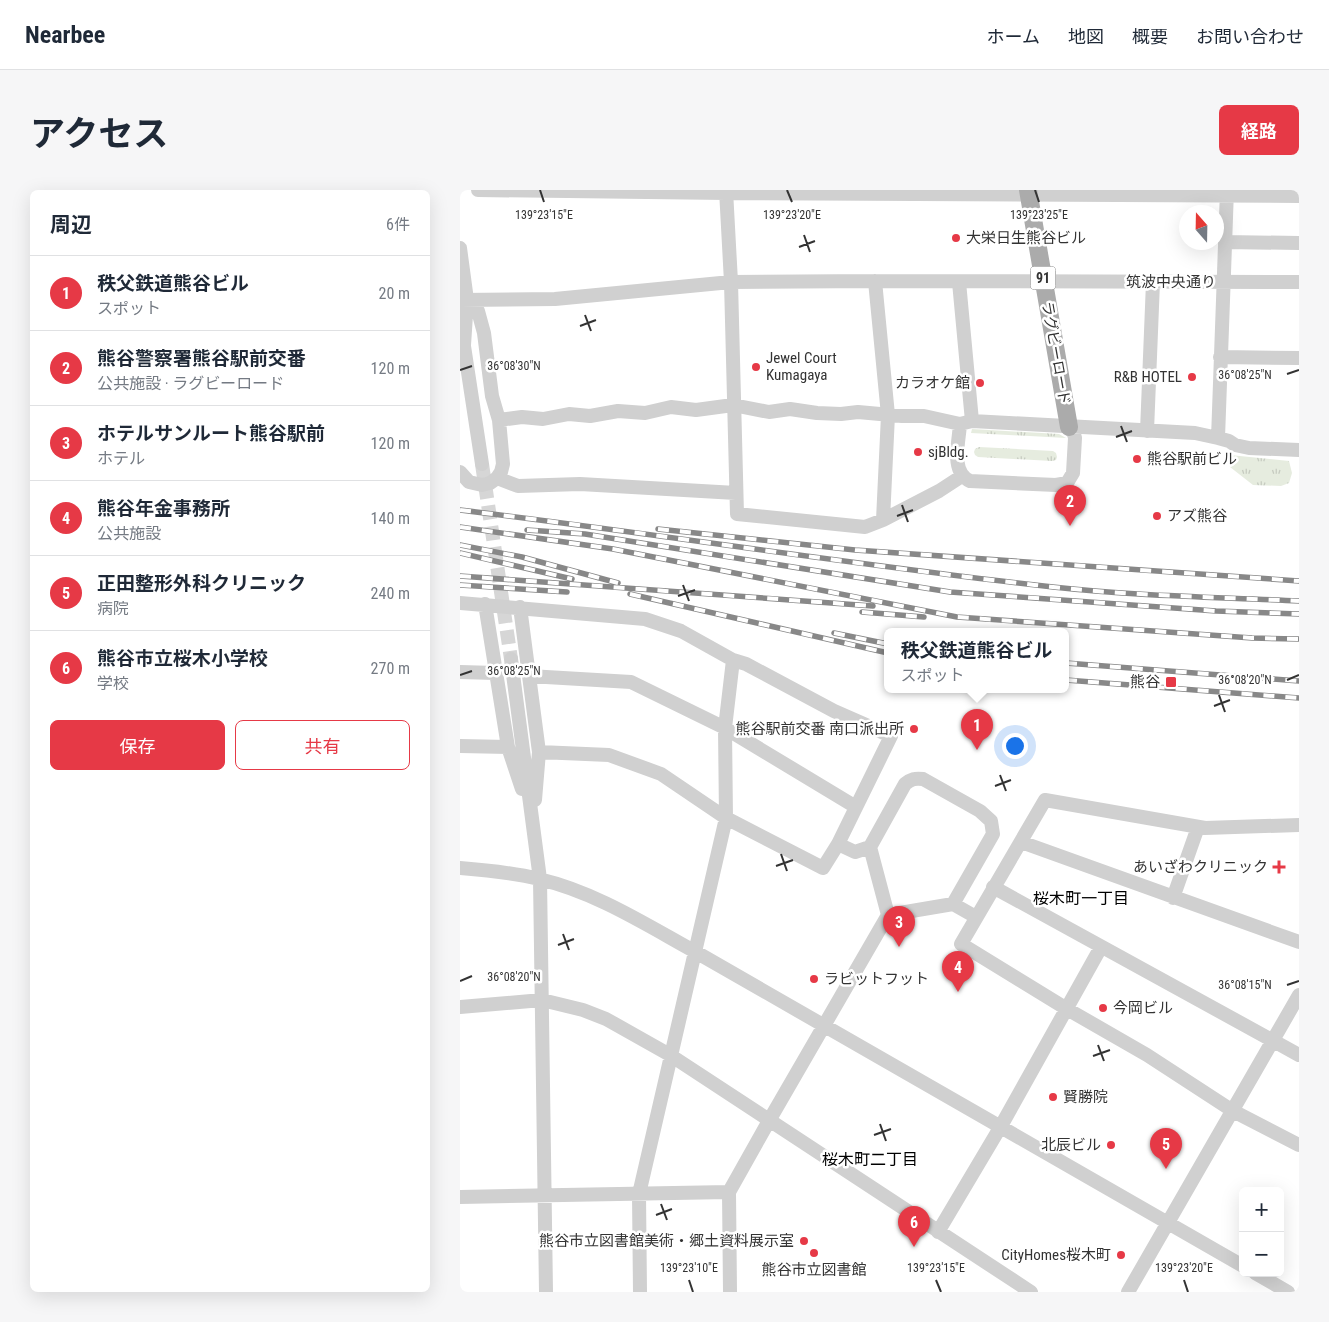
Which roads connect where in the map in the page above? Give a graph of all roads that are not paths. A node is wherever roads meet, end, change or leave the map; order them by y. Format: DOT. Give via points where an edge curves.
graph roads {
  1 [pos="478,190"];
  2 [pos="726,192"];
  3 [pos="1028,192"];
  4 [pos="1227,193"];
  5 [pos="1299,196"];
  6 [pos="1225,242"];
  7 [pos="1299,243"];
  8 [pos="460,248"];
  9 [pos="875,281"];
  10 [pos="731,282"];
  11 [pos="960,282"];
  12 [pos="1043,282"];
  13 [pos="1153,282"];
  14 [pos="1224,282"];
  15 [pos="1299,282"];
  16 [pos="463,300"];
  17 [pos="462,341"];
  18 [pos="1220,357"];
  19 [pos="1299,358"];
  20 [pos="733,405"];
  21 [pos="888,415"];
  22 [pos="499,420"];
  23 [pos="966,423"];
  24 [pos="1069,427"];
  25 [pos="1148,430"];
  26 [pos="1218,438"];
  27 [pos="1299,450"];
  28 [pos="482,464"];
  29 [pos="460,472"];
  30 [pos="962,476"];
  31 [pos="496,478"];
  32 [pos="736,494"];
  33 [pos="883,520"];
  34 [pos="460,603"];
  35 [pos="485,604"];
  36 [pos="520,607"];
  37 [pos="511,659"];
  38 [pos="733,660"];
  39 [pos="460,672"];
  40 [pos="495,673"];
  41 [pos="529,676"];
  42 [pos="725,728"];
  43 [pos="460,746"];
  44 [pos="508,748"];
  45 [pos="540,752"];
  46 [pos="856,807"];
  47 [pos="726,818"];
  48 [pos="533,823"];
  49 [pos="1299,825"];
  50 [pos="1198,826"];
  51 [pos="1021,842"];
  52 [pos="838,844"];
  53 [pos="870,847"];
  54 [pos="460,868"];
  55 [pos="540,879"];
  56 [pos="993,887"];
  57 [pos="1173,898"];
  58 [pos="953,904"];
  59 [pos="888,915"];
  60 [pos="976,917"];
  61 [pos="1299,942"];
  62 [pos="1101,947"];
  63 [pos="694,951"];
  64 [pos="1299,995"];
  65 [pos="542,1000"];
  66 [pos="460,1007"];
  67 [pos="1067,1009"];
  68 [pos="824,1025"];
  69 [pos="1273,1040"];
  70 [pos="670,1055"];
  71 [pos="1299,1055"];
  72 [pos="1233,1111"];
  73 [pos="770,1119"];
  74 [pos="1001,1126"];
  75 [pos="1299,1145"];
  76 [pos="729,1192"];
  77 [pos="639,1194"];
  78 [pos="545,1195"];
  79 [pos="460,1197"];
  80 [pos="1168,1222"];
  81 [pos="938,1232"];
  82 [pos="1239,1264"];
  83 [pos="1262,1277"];
  84 [pos="546,1292"];
  85 [pos="640,1292"];
  86 [pos="730,1292"];
  87 [pos="1031,1292"];
  88 [pos="1128,1292"];
  89 [pos="1288,1292"];
  1 -- 2 [label="street"];
  2 -- 3 [label="street"];
  2 -- 10 [label="street"];
  3 -- 4 [label="street"];
  3 -- 12 [label="main road, ラグビーロード / 91"];
  4 -- 5 [label="street"];
  4 -- 6 [label="street"];
  6 -- 7 [label="street"];
  6 -- 14 [label="street"];
  8 -- 16 [label="street"];
  9 -- 10 [label="street, 筑波中央通り"];
  9 -- 11 [label="street, 筑波中央通り"];
  9 -- 21 [label="street"];
  10 -- 16 [label="street, 筑波中央通り" via="555,299"];
  10 -- 20 [label="street"];
  11 -- 12 [label="street, 筑波中央通り"];
  11 -- 23 [label="street"];
  12 -- 13 [label="street, 筑波中央通り"];
  12 -- 24 [label="main road, ラグビーロード / 91"];
  13 -- 14 [label="street, 筑波中央通り"];
  13 -- 25 [label="street"];
  14 -- 15 [label="street, 筑波中央通り"];
  14 -- 18 [label="street"];
  16 -- 17 [label="street"];
  16 -- 22 [label="street" via="478,312"];
  17 -- 28 [label="street"];
  18 -- 19 [label="street"];
  18 -- 26 [label="street"];
  20 -- 21 [label="street" via="769,412 790,409"];
  20 -- 22 [label="street" via="696,410 671,407 645,413 618,411 590,416 569,414 543,419"];
  20 -- 32 [label="street"];
  21 -- 23 [label="street" via="924,416"];
  21 -- 33 [label="street"];
  22 -- 31 [label="street" via="503,464"];
  23 -- 24 [label="street"];
  23 -- 30 [label="street" via="957,463"];
  24 -- 25 [label="street"];
  24 -- 30 [label="street" via="1075,438 1073,473 1070,480 1062,485 970,481"];
  25 -- 26 [label="street"];
  26 -- 27 [label="street" via="1249,448"];
  29 -- 31 [label="street" via="475,484 490,483"];
  30 -- 33 [label="street"];
  31 -- 32 [label="street" via="518,486 580,484"];
  32 -- 33 [label="street" via="737,514 865,527"];
  34 -- 35 [label="street"];
  35 -- 36 [label="street"];
  35 -- 40 [label="street"];
  36 -- 38 [label="street" via="645,619 681,631"];
  36 -- 41 [label="street"];
  37 -- 48 [label="street"];
  38 -- 42 [label="street"];
  38 -- 46 [label="street" via="891,736"];
  39 -- 40 [label="street"];
  40 -- 44 [label="street"];
  41 -- 42 [label="street" via="631,682"];
  41 -- 45 [label="street"];
  42 -- 46 [label="street"];
  42 -- 47 [label="street"];
  43 -- 44 [label="street"];
  44 -- 48 [label="street"];
  45 -- 47 [label="street" via="609,755 661,774"];
  45 -- 48 [label="street"];
  46 -- 52 [label="street"];
  47 -- 52 [label="street" via="823,868"];
  47 -- 63 [label="street"];
  48 -- 55 [label="street"];
  49 -- 50 [label="street"];
  50 -- 51 [label="street" via="1045,800"];
  50 -- 57 [label="street"];
  51 -- 56 [label="street"];
  51 -- 57 [label="street"];
  52 -- 53 [label="street" via="855,852"];
  53 -- 58 [label="street" via="910,780 923,779 987,816 993,834"];
  53 -- 59 [label="street"];
  54 -- 55 [label="street"];
  55 -- 63 [label="street" via="611,905"];
  55 -- 65 [label="street"];
  56 -- 60 [label="street"];
  56 -- 62 [label="street"];
  57 -- 61 [label="street"];
  58 -- 59 [label="street"];
  58 -- 60 [label="street"];
  59 -- 68 [label="street"];
  60 -- 67 [label="street" via="961,944"];
  62 -- 67 [label="street"];
  62 -- 69 [label="street"];
  63 -- 68 [label="street"];
  63 -- 70 [label="street"];
  64 -- 69 [label="street"];
  65 -- 66 [label="street"];
  65 -- 70 [label="street" via="606,1019"];
  65 -- 78 [label="street"];
  67 -- 72 [label="street" via="1147,1055"];
  67 -- 74 [label="street"];
  68 -- 73 [label="street"];
  68 -- 74 [label="street"];
  69 -- 71 [label="street"];
  69 -- 72 [label="street"];
  70 -- 73 [label="street"];
  70 -- 77 [label="street"];
  72 -- 75 [label="street"];
  72 -- 80 [label="street"];
  73 -- 76 [label="street"];
  73 -- 81 [label="street"];
  74 -- 80 [label="street"];
  74 -- 81 [label="street"];
  76 -- 77 [label="street"];
  76 -- 86 [label="street"];
  77 -- 78 [label="street"];
  77 -- 85 [label="street"];
  78 -- 79 [label="street"];
  78 -- 84 [label="street"];
  80 -- 82 [label="street"];
  80 -- 88 [label="street"];
  81 -- 87 [label="street"];
  83 -- 89 [label="street"];
}
